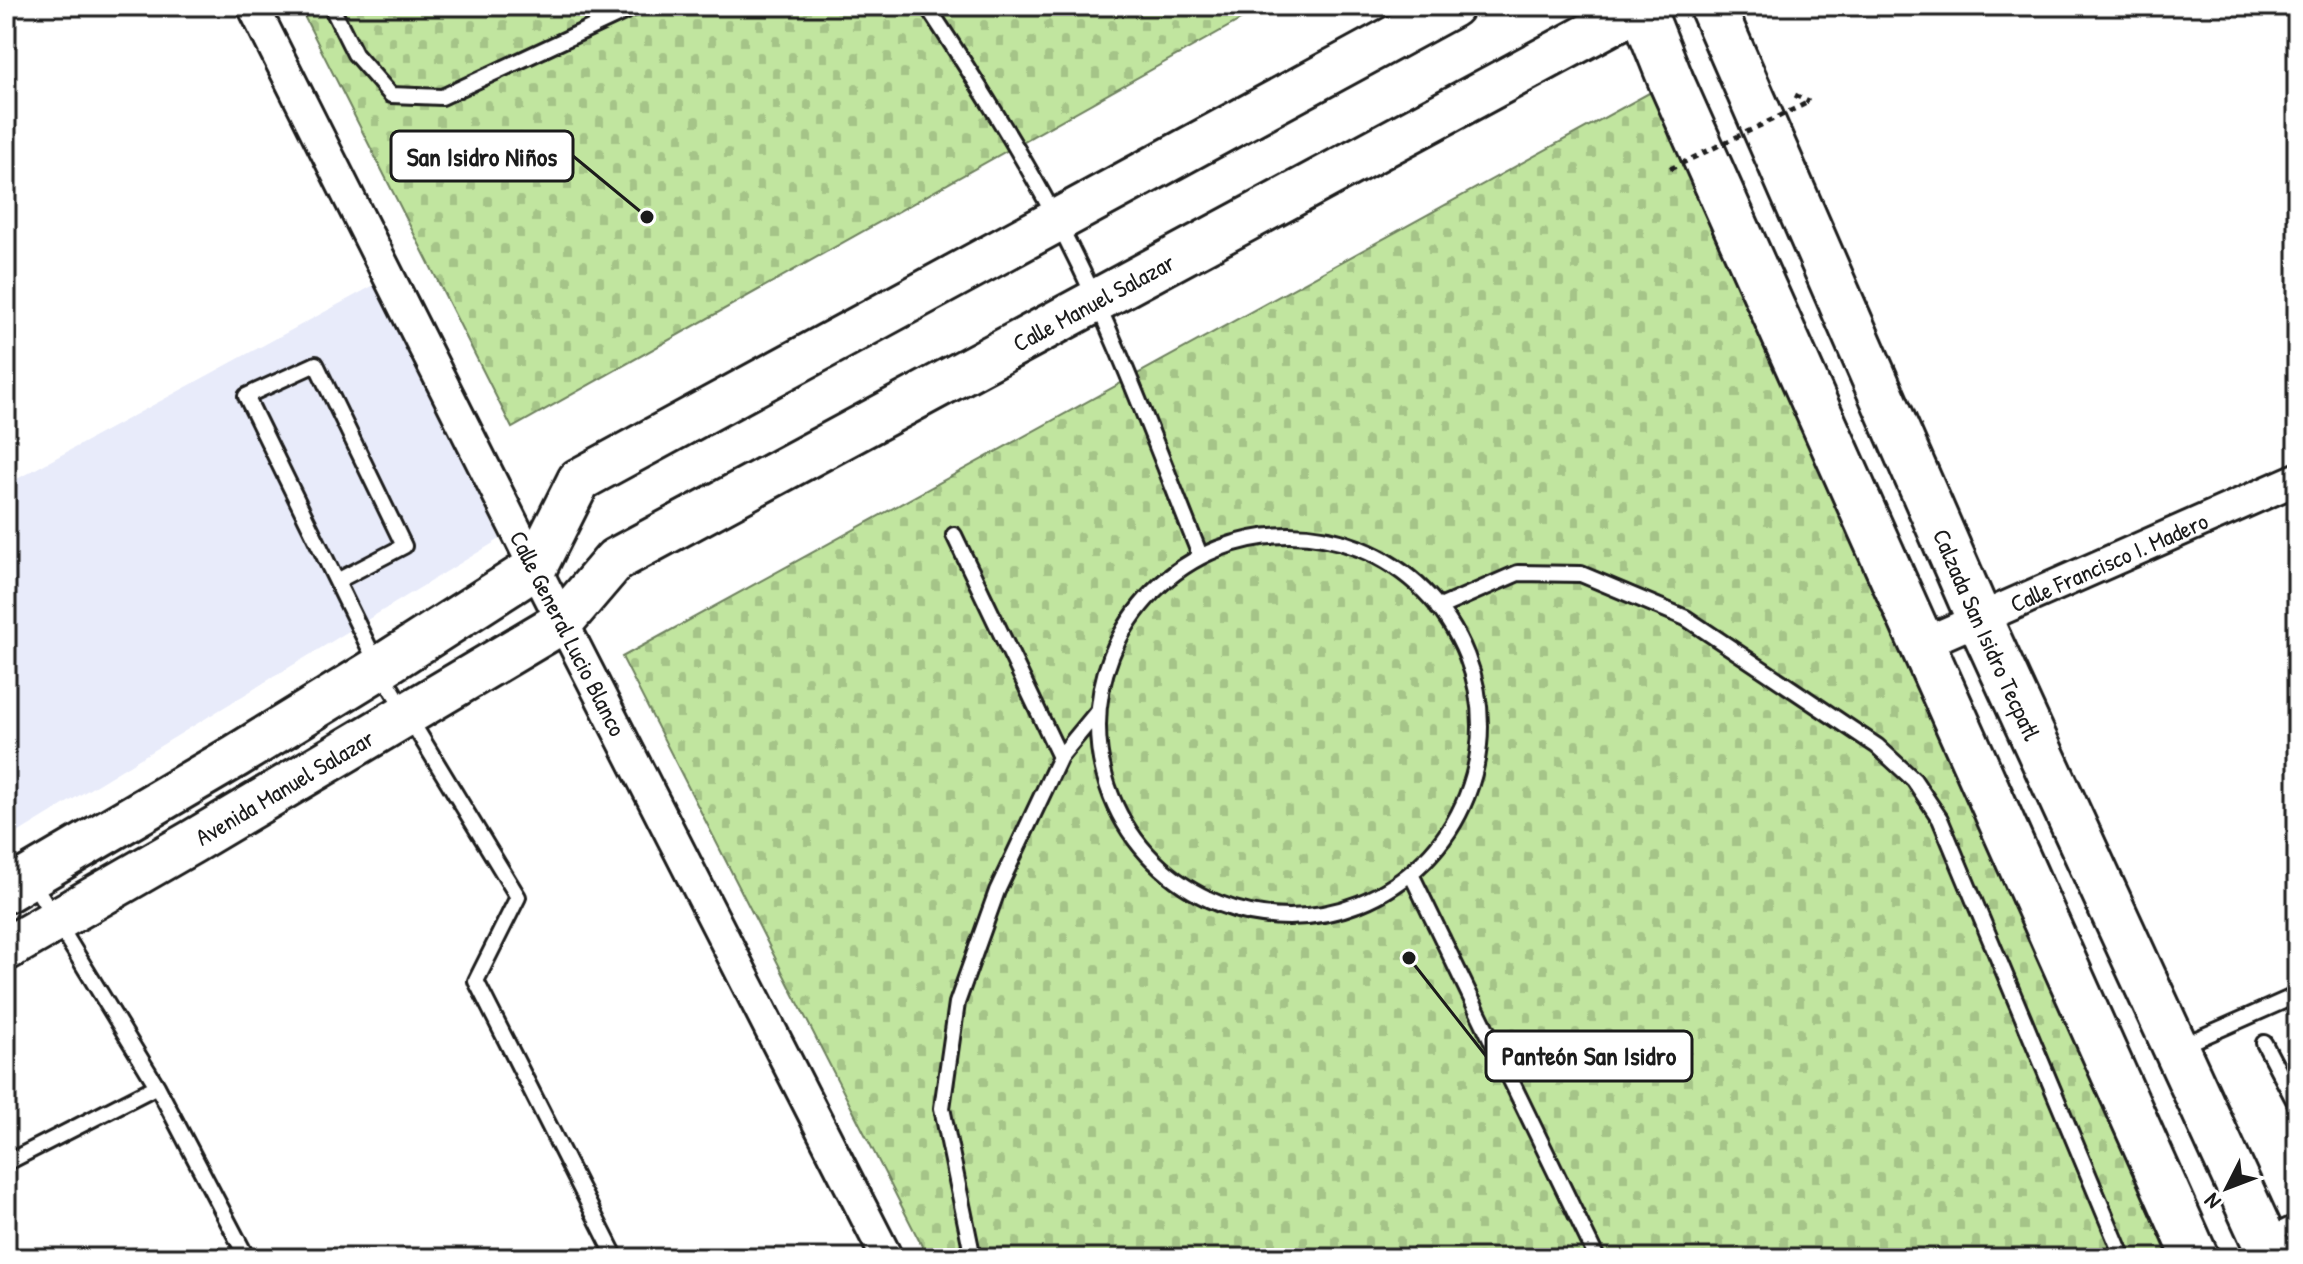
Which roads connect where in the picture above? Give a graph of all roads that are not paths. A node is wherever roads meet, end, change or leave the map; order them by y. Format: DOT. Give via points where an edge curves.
graph roads {
  1 [pos="253,6"];
  2 [pos="331,6"];
  3 [pos="637,6"];
  4 [pos="861,6"];
  5 [pos="891,6"];
  6 [pos="927,6"];
  7 [pos="1452,6"];
  8 [pos="1712,6"];
  9 [pos="1642,7"];
  10 [pos="1057,221"];
  11 [pos="1095,302"];
  12 [pos="2297,479"];
  13 [pos="954,535"];
  14 [pos="1200,555"];
  15 [pos="535,568"];
  16 [pos="337,581"];
  17 [pos="1438,608"];
  18 [pos="1980,621"];
  19 [pos="562,622"];
  20 [pos="1922,644"];
  21 [pos="379,668"];
  22 [pos="1097,712"];
  23 [pos="408,714"];
  24 [pos="236,756"];
  25 [pos="1060,757"];
  26 [pos="262,800"];
  27 [pos="1412,876"];
  28 [pos="18,884"];
  29 [pos="57,922"];
  30 [pos="6,949"];
  31 [pos="2297,995"];
  32 [pos="2264,1043"];
  33 [pos="2175,1049"];
  34 [pos="157,1086"];
  35 [pos="2297,1106"];
  36 [pos="6,1163"];
  37 [pos="2277,1240"];
  38 [pos="247,1258"];
  39 [pos="616,1258"];
  40 [pos="887,1258"];
  41 [pos="973,1258"];
  42 [pos="1597,1258"];
  43 [pos="2123,1258"];
  44 [pos="2196,1258"];
  1 -- 15 [label="street, Calle General Lucio Blanco"];
  2 -- 3 [label="lane" via="355,54 391,95 442,97"];
  4 -- 5 [label="lane"];
  6 -- 10 [label="lane" via="992,105"];
  7 -- 10 [label="street"];
  8 -- 18 [label="main road, Calzada San Isidro Tecpatl"];
  9 -- 11 [label="street, Calle Manuel Salazar"];
  9 -- 20 [label="main road"];
  10 -- 11 [label="lane"];
  10 -- 15 [label="street" via="579,480"];
  11 -- 14 [label="lane"];
  11 -- 19 [label="street, Calle Manuel Salazar" via="615,560"];
  12 -- 18 [label="street, Calle Francisco I. Madero"];
  13 -- 25 [label="lane"];
  14 -- 17 [label="lane" via="1262,535 1328,538 1385,559"];
  14 -- 22 [label="lane" via="1148,594 1112,648"];
  15 -- 19 [label="street, Calle General Lucio Blanco"];
  15 -- 21 [label="street"];
  16 -- 16 [label="lane" via="404,546 316,364 246,396"];
  16 -- 21 [label="lane"];
  17 -- 27 [label="lane" via="1466,651 1481,711 1476,773 1452,829"];
  17 -- 43 [label="lane" via="1518,573 1581,574 1686,618 1877,746 1914,780 1940,819"];
  18 -- 20 [label="street, Calle Francisco I. Madero"];
  18 -- 33 [label="main road, Calzada San Isidro Tecpatl"];
  19 -- 23 [label="street, Avenida Manuel Salazar"];
  19 -- 40 [label="street, Calle General Lucio Blanco"];
  20 -- 44 [label="main road"];
  21 -- 23 [label="lane"];
  21 -- 24 [label="street"];
  22 -- 25 [label="lane"];
  22 -- 27 [label="lane" via="1104,777 1132,837 1178,883 1237,911 1298,919 1358,906"];
  23 -- 26 [label="street, Avenida Manuel Salazar"];
  23 -- 39 [label="lane" via="518,897 476,981"];
  24 -- 26 [label="street"];
  24 -- 28 [label="street"];
  25 -- 41 [label="lane" via="997,891 957,1003 942,1108"];
  26 -- 29 [label="street, Avenida Manuel Salazar"];
  27 -- 42 [label="lane"];
  28 -- 29 [label="lane"];
  29 -- 30 [label="street, Avenida Manuel Salazar"];
  29 -- 34 [label="lane"];
  31 -- 33 [label="lane"];
  32 -- 35 [label="lane"];
  33 -- 37 [label="main road, Calzada San Isidro Tecpatl"];
  34 -- 36 [label="lane"];
  34 -- 38 [label="lane"];
}
